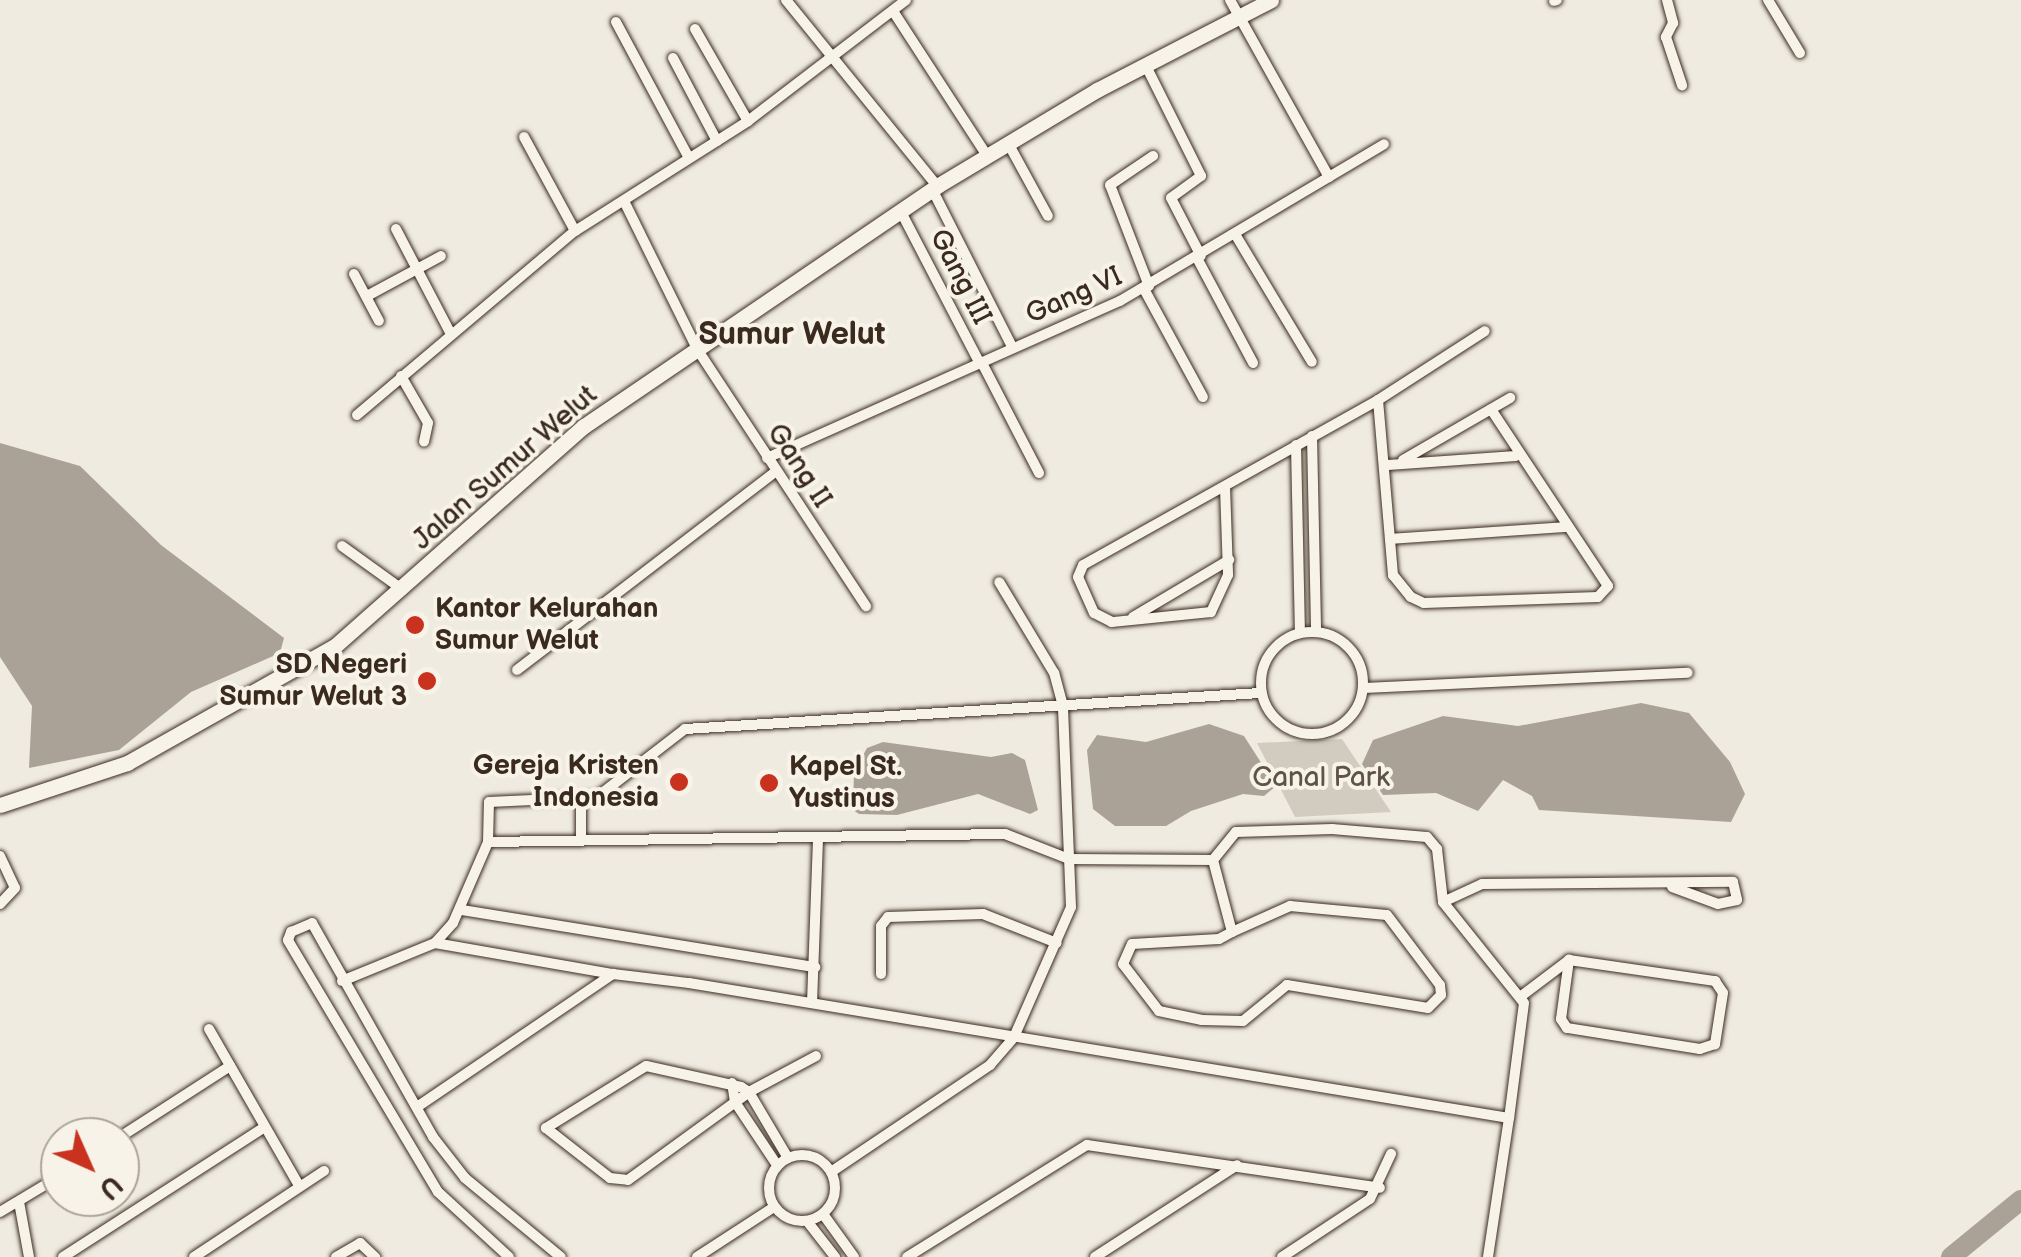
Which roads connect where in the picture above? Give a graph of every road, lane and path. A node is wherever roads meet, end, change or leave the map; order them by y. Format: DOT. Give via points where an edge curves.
graph roads {
  1 [pos="786,0"];
  2 [pos="906,0"];
  3 [pos="1230,0"];
  4 [pos="1271,0"];
  5 [pos="1667,0"];
  6 [pos="1768,0"];
  7 [pos="893,11"];
  8 [pos="1237,16"];
  9 [pos="616,22"];
  10 [pos="695,29"];
  11 [pos="1800,53"];
  12 [pos="673,58"];
  13 [pos="835,58"];
  14 [pos="1146,66"];
  15 [pos="1682,85"];
  16 [pos="748,121"];
  17 [pos="524,137"];
  18 [pos="717,140"];
  19 [pos="1008,143"];
  20 [pos="1384,144"];
  21 [pos="987,156"];
  22 [pos="1153,156"];
  23 [pos="688,158"];
  24 [pos="1329,177"];
  25 [pos="934,188"];
  26 [pos="624,201"];
  27 [pos="900,210"];
  28 [pos="1048,216"];
  29 [pos="396,229"];
  30 [pos="576,231"];
  31 [pos="1235,234"];
  32 [pos="441,256"];
  33 [pos="1199,257"];
  34 [pos="415,270"];
  35 [pos="354,274"];
  36 [pos="1147,287"];
  37 [pos="367,296"];
  38 [pos="379,321"];
  39 [pos="1485,330"];
  40 [pos="451,334"];
  41 [pos="697,348"];
  42 [pos="1012,348"];
  43 [pos="1312,362"];
  44 [pos="1253,363"];
  45 [pos="981,364"];
  46 [pos="401,376"];
  47 [pos="1202,398"];
  48 [pos="1510,398"];
  49 [pos="1378,400"];
  50 [pos="1490,409"];
  51 [pos="357,415"];
  52 [pos="1312,436"];
  53 [pos="424,442"];
  54 [pos="1296,445"];
  55 [pos="1516,456"];
  56 [pos="767,458"];
  57 [pos="1402,461"];
  58 [pos="1388,464"];
  59 [pos="776,472"];
  60 [pos="1039,473"];
  61 [pos="1225,486"];
  62 [pos="1567,527"];
  63 [pos="1390,539"];
  64 [pos="342,546"];
  65 [pos="1230,560"];
  66 [pos="998,582"];
  67 [pos="404,591"];
  68 [pos="866,606"];
  69 [pos="1128,620"];
  70 [pos="1316,632"];
  71 [pos="1300,633"];
  72 [pos="517,670"];
  73 [pos="1688,673"];
  74 [pos="1364,688"];
  75 [pos="1261,692"];
  76 [pos="1064,706"];
  77 [pos="581,800"];
  78 [pos="0,805"];
  79 [pos="818,839"];
  80 [pos="488,842"];
  81 [pos="581,842"];
  82 [pos="0,856"];
  83 [pos="1069,859"];
  84 [pos="1213,860"];
  85 [pos="1672,888"];
  86 [pos="1443,902"];
  87 [pos="0,904"];
  88 [pos="462,910"];
  89 [pos="1232,932"];
  90 [pos="435,943"];
  91 [pos="1057,943"];
  92 [pos="1570,960"];
  93 [pos="815,968"];
  94 [pos="614,974"];
  95 [pos="880,974"];
  96 [pos="342,981"];
  97 [pos="1520,996"];
  98 [pos="812,1003"];
  99 [pos="209,1030"];
  100 [pos="1014,1037"];
  101 [pos="816,1056"];
  102 [pos="230,1066"];
  103 [pos="732,1083"];
  104 [pos="750,1092"];
  105 [pos="735,1102"];
  106 [pos="418,1107"];
  107 [pos="1510,1118"];
  108 [pos="140,1124"];
  109 [pos="266,1127"];
  110 [pos="1392,1154"];
  111 [pos="788,1158"];
  112 [pos="778,1165"];
  113 [pos="1237,1165"];
  114 [pos="324,1171"];
  115 [pos="831,1172"];
  116 [pos="300,1187"];
  117 [pos="1380,1188"];
  118 [pos="40,1189"];
  119 [pos="19,1202"];
  120 [pos="774,1207"];
  121 [pos="0,1212"];
  122 [pos="823,1214"];
  123 [pos="807,1221"];
  124 [pos="29,1257"];
  125 [pos="63,1257"];
  126 [pos="194,1257"];
  127 [pos="336,1257"];
  128 [pos="375,1257"];
  129 [pos="509,1257"];
  130 [pos="561,1257"];
  131 [pos="696,1257"];
  132 [pos="835,1257"];
  133 [pos="854,1257"];
  134 [pos="907,1257"];
  135 [pos="1095,1257"];
  136 [pos="1282,1257"];
  137 [pos="1488,1257"];
  1 -- 13 [label="street"];
  2 -- 7 [label="street"];
  3 -- 8 [label="street"];
  4 -- 8 [label="street, Jalan Sumur Welut"];
  5 -- 15 [label="street" via="1673,23 1666,37"];
  6 -- 11 [label="street"];
  7 -- 13 [label="street"];
  7 -- 21 [label="street"];
  8 -- 14 [label="street, Jalan Sumur Welut"];
  8 -- 24 [label="street"];
  9 -- 23 [label="street"];
  10 -- 16 [label="street"];
  12 -- 18 [label="street"];
  13 -- 16 [label="street"];
  13 -- 25 [label="street"];
  14 -- 19 [label="street, Jalan Sumur Welut"];
  14 -- 33 [label="street" via="1200,176 1171,198"];
  16 -- 18 [label="street"];
  17 -- 30 [label="street"];
  18 -- 23 [label="street"];
  19 -- 21 [label="street, Jalan Sumur Welut"];
  19 -- 28 [label="street"];
  20 -- 24 [label="street, Gang VI"];
  21 -- 25 [label="street, Jalan Sumur Welut"];
  22 -- 36 [label="street" via="1110,185"];
  23 -- 26 [label="street"];
  24 -- 31 [label="street, Gang VI"];
  25 -- 27 [label="street, Jalan Sumur Welut"];
  25 -- 42 [label="street"];
  26 -- 30 [label="street"];
  26 -- 41 [label="street, Gang II"];
  27 -- 41 [label="street, Jalan Sumur Welut"];
  27 -- 45 [label="street, Gang III"];
  29 -- 34 [label="street"];
  30 -- 40 [label="street"];
  31 -- 33 [label="street, Gang VI"];
  31 -- 43 [label="street"];
  32 -- 34 [label="street"];
  33 -- 36 [label="street, Gang VI"];
  33 -- 44 [label="street"];
  34 -- 37 [label="street"];
  34 -- 40 [label="street"];
  35 -- 37 [label="street"];
  36 -- 42 [label="street, Gang VI"];
  36 -- 47 [label="street"];
  37 -- 38 [label="street"];
  39 -- 49 [label="street"];
  40 -- 46 [label="street"];
  41 -- 56 [label="street, Gang II"];
  41 -- 67 [label="street, Jalan Sumur Welut" via="584,426"];
  42 -- 45 [label="street, Gang VI"];
  45 -- 56 [label="street, Gang VI"];
  45 -- 60 [label="street, Gang III"];
  46 -- 51 [label="street"];
  46 -- 53 [label="street" via="428,423"];
  48 -- 50 [label="street"];
  49 -- 52 [label="street"];
  49 -- 58 [label="street"];
  50 -- 55 [label="street"];
  50 -- 57 [label="street"];
  52 -- 54 [label="street"];
  52 -- 70 [label="street"];
  54 -- 61 [label="street"];
  54 -- 71 [label="street"];
  55 -- 57 [label="street"];
  55 -- 62 [label="street"];
  56 -- 59 [label="street, Gang II"];
  57 -- 58 [label="street"];
  58 -- 63 [label="street"];
  59 -- 68 [label="street, Gang II"];
  59 -- 72 [label="street"];
  61 -- 65 [label="street"];
  61 -- 69 [label="street" via="1079,571 1094,613 1103,620"];
  62 -- 63 [label="street"];
  62 -- 63 [label="street" via="1608,586 1598,597 1424,603 1393,575"];
  64 -- 67 [label="street"];
  65 -- 69 [label="street"];
  65 -- 69 [label="street" via="1225,591 1203,616"];
  66 -- 76 [label="street" via="1054,673"];
  67 -- 78 [label="street, Jalan Sumur Welut" via="335,646 152,752"];
  70 -- 71 [label="street"];
  70 -- 74 [label="street" via="1356,656"];
  71 -- 75 [label="street" via="1269,655"];
  73 -- 74 [label="street"];
  74 -- 75 [label="street" via="1348,721 1314,735 1279,724"];
  75 -- 76 [label="street"];
  76 -- 77 [label="street" via="685,729 602,795"];
  76 -- 83 [label="street"];
  77 -- 80 [label="street" via="489,802"];
  77 -- 81 [label="street"];
  79 -- 81 [label="street"];
  79 -- 83 [label="street" via="1004,834"];
  79 -- 93 [label="street"];
  80 -- 81 [label="street"];
  80 -- 88 [label="street"];
  82 -- 87 [label="street" via="16,888"];
  83 -- 84 [label="street"];
  83 -- 91 [label="street" via="1071,907"];
  84 -- 86 [label="street" via="1236,832 1251,828 1427,837 1438,849"];
  84 -- 89 [label="street"];
  85 -- 85 [label="street" via="1733,882 1738,900 1718,904"];
  85 -- 86 [label="street" via="1482,884"];
  86 -- 97 [label="street"];
  88 -- 90 [label="street"];
  88 -- 93 [label="street"];
  89 -- 89 [label="street" via="1219,939 1144,940 1132,944 1123,964 1159,1011 1202,1020 1243,1021 1287,985 1428,1008 1441,994 1387,915 1290,906"];
  90 -- 94 [label="street"];
  90 -- 96 [label="street"];
  91 -- 95 [label="street" via="984,914 888,918 881,926"];
  91 -- 100 [label="street"];
  92 -- 92 [label="street" via="1560,1020 1567,1028 1700,1049 1715,1044 1723,993 1715,981"];
  92 -- 97 [label="street"];
  93 -- 98 [label="street"];
  94 -- 98 [label="street"];
  94 -- 106 [label="street"];
  96 -- 106 [label="street"];
  96 -- 129 [label="street" via="311,922 288,940 438,1192"];
  97 -- 107 [label="street" via="1525,1014"];
  98 -- 100 [label="street"];
  99 -- 102 [label="street"];
  100 -- 107 [label="street"];
  100 -- 115 [label="street" via="990,1065"];
  101 -- 104 [label="street"];
  102 -- 108 [label="street"];
  102 -- 109 [label="street"];
  103 -- 104 [label="street"];
  103 -- 105 [label="street"];
  103 -- 105 [label="street" via="640,1067 546,1128 610,1178 628,1180"];
  104 -- 105 [label="street"];
  104 -- 111 [label="street"];
  105 -- 112 [label="street"];
  106 -- 130 [label="street" via="465,1178"];
  107 -- 137 [label="street"];
  109 -- 116 [label="street"];
  109 -- 125 [label="street"];
  110 -- 117 [label="street"];
  111 -- 112 [label="street"];
  111 -- 115 [label="street" via="812,1156"];
  112 -- 120 [label="street" via="768,1193"];
  113 -- 117 [label="street"];
  113 -- 134 [label="street" via="1087,1144"];
  113 -- 135 [label="street"];
  114 -- 116 [label="street"];
  115 -- 122 [label="street" via="834,1194"];
  116 -- 126 [label="street"];
  117 -- 136 [label="street"];
  118 -- 119 [label="street"];
  119 -- 121 [label="street"];
  119 -- 124 [label="street"];
  120 -- 123 [label="street"];
  120 -- 131 [label="street"];
  122 -- 123 [label="street"];
  122 -- 133 [label="street"];
  123 -- 132 [label="street"];
  127 -- 128 [label="street" via="360,1243"];
}
